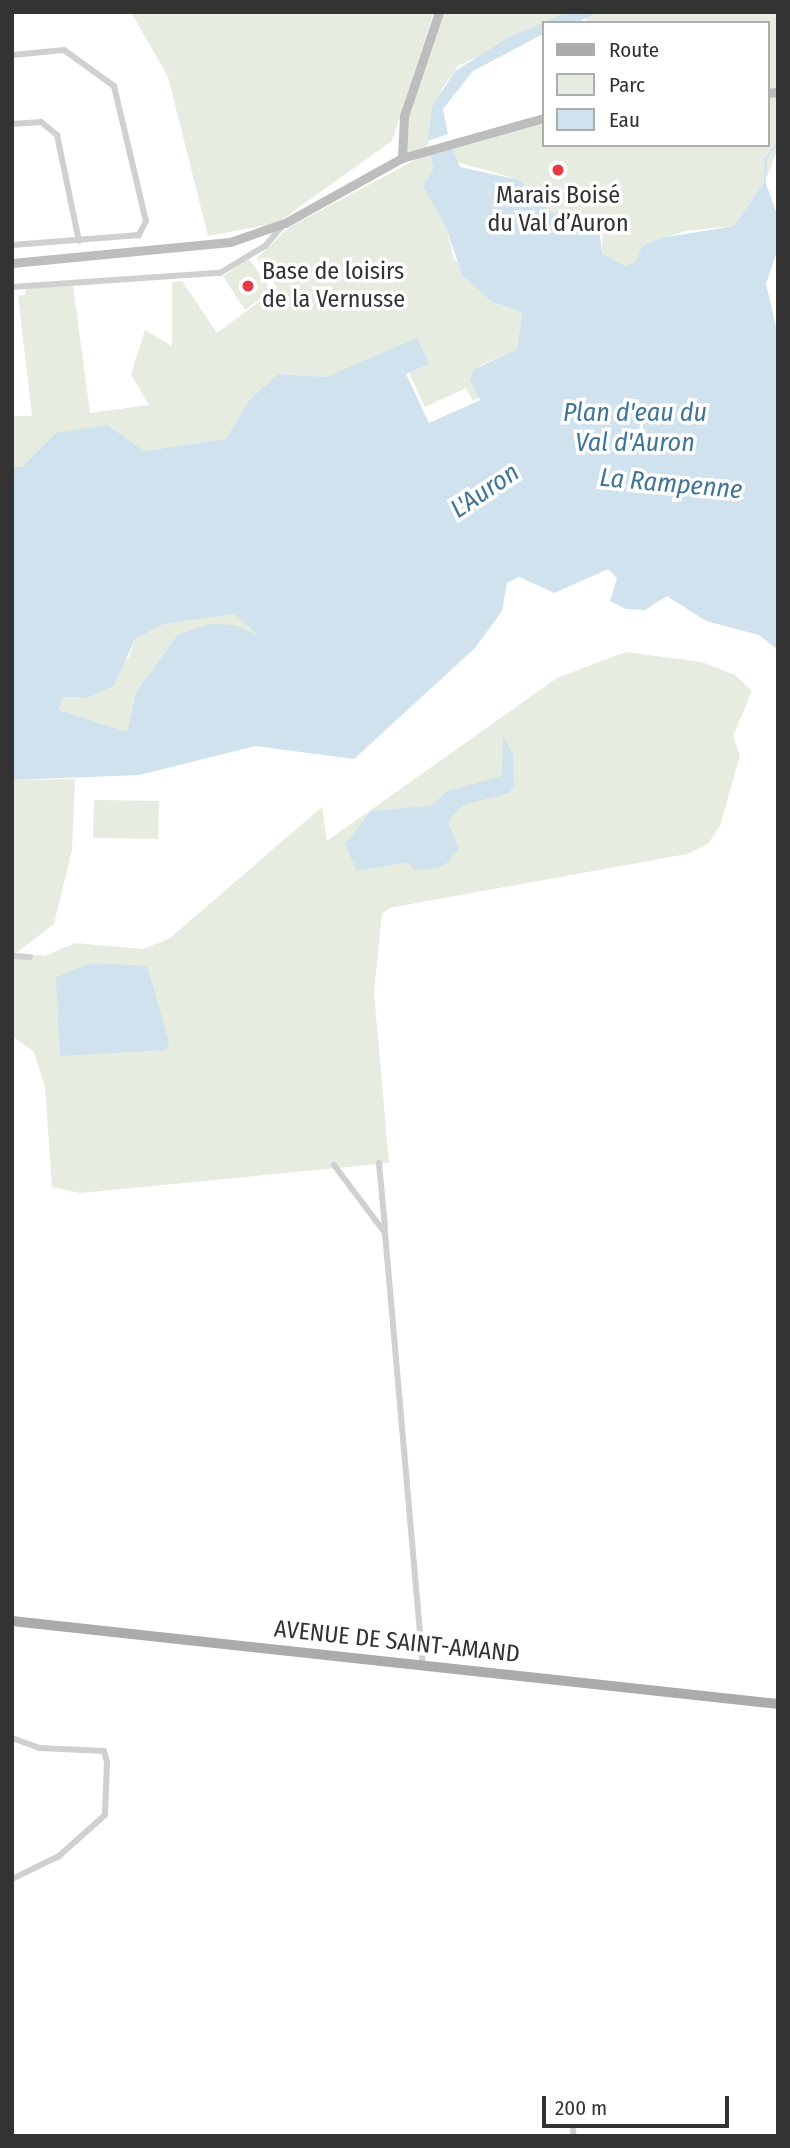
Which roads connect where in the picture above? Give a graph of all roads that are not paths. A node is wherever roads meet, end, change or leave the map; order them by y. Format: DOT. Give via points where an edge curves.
graph roads {
  1 [pos="439,12"];
  2 [pos="12,55"];
  3 [pos="542,118"];
  4 [pos="12,124"];
  5 [pos="402,158"];
  6 [pos="285,223"];
  7 [pos="256,235"];
  8 [pos="79,241"];
  9 [pos="12,245"];
  10 [pos="259,249"];
  11 [pos="12,263"];
  12 [pos="12,287"];
  13 [pos="12,956"];
  14 [pos="30,957"];
  15 [pos="379,1163"];
  16 [pos="334,1165"];
  17 [pos="385,1233"];
  18 [pos="12,1622"];
  19 [pos="423,1666"];
  20 [pos="778,1704"];
  21 [pos="12,1738"];
  22 [pos="12,1879"];
  1 -- 5 [label="street" via="404,116"];
  2 -- 8 [label="street" via="69,52 118,93 145,230"];
  3 -- 5 [label="street" via="450,140"];
  4 -- 8 [label="street" via="36,121 57,135"];
  5 -- 6 [label="street"];
  6 -- 7 [label="street"];
  6 -- 10 [label="street"];
  7 -- 10 [label="street"];
  7 -- 11 [label="street" via="202,247"];
  8 -- 9 [label="street"];
  10 -- 12 [label="street" via="203,277"];
  13 -- 14 [label="street"];
  15 -- 17 [label="street"];
  16 -- 17 [label="street"];
  17 -- 19 [label="street"];
  18 -- 19 [label="main road, AVENUE DE SAINT-AMAND"];
  19 -- 20 [label="main road, AVENUE DE SAINT-AMAND"];
  21 -- 22 [label="street" via="40,1748 104,1751 107,1762 105,1815 60,1856"];
}
